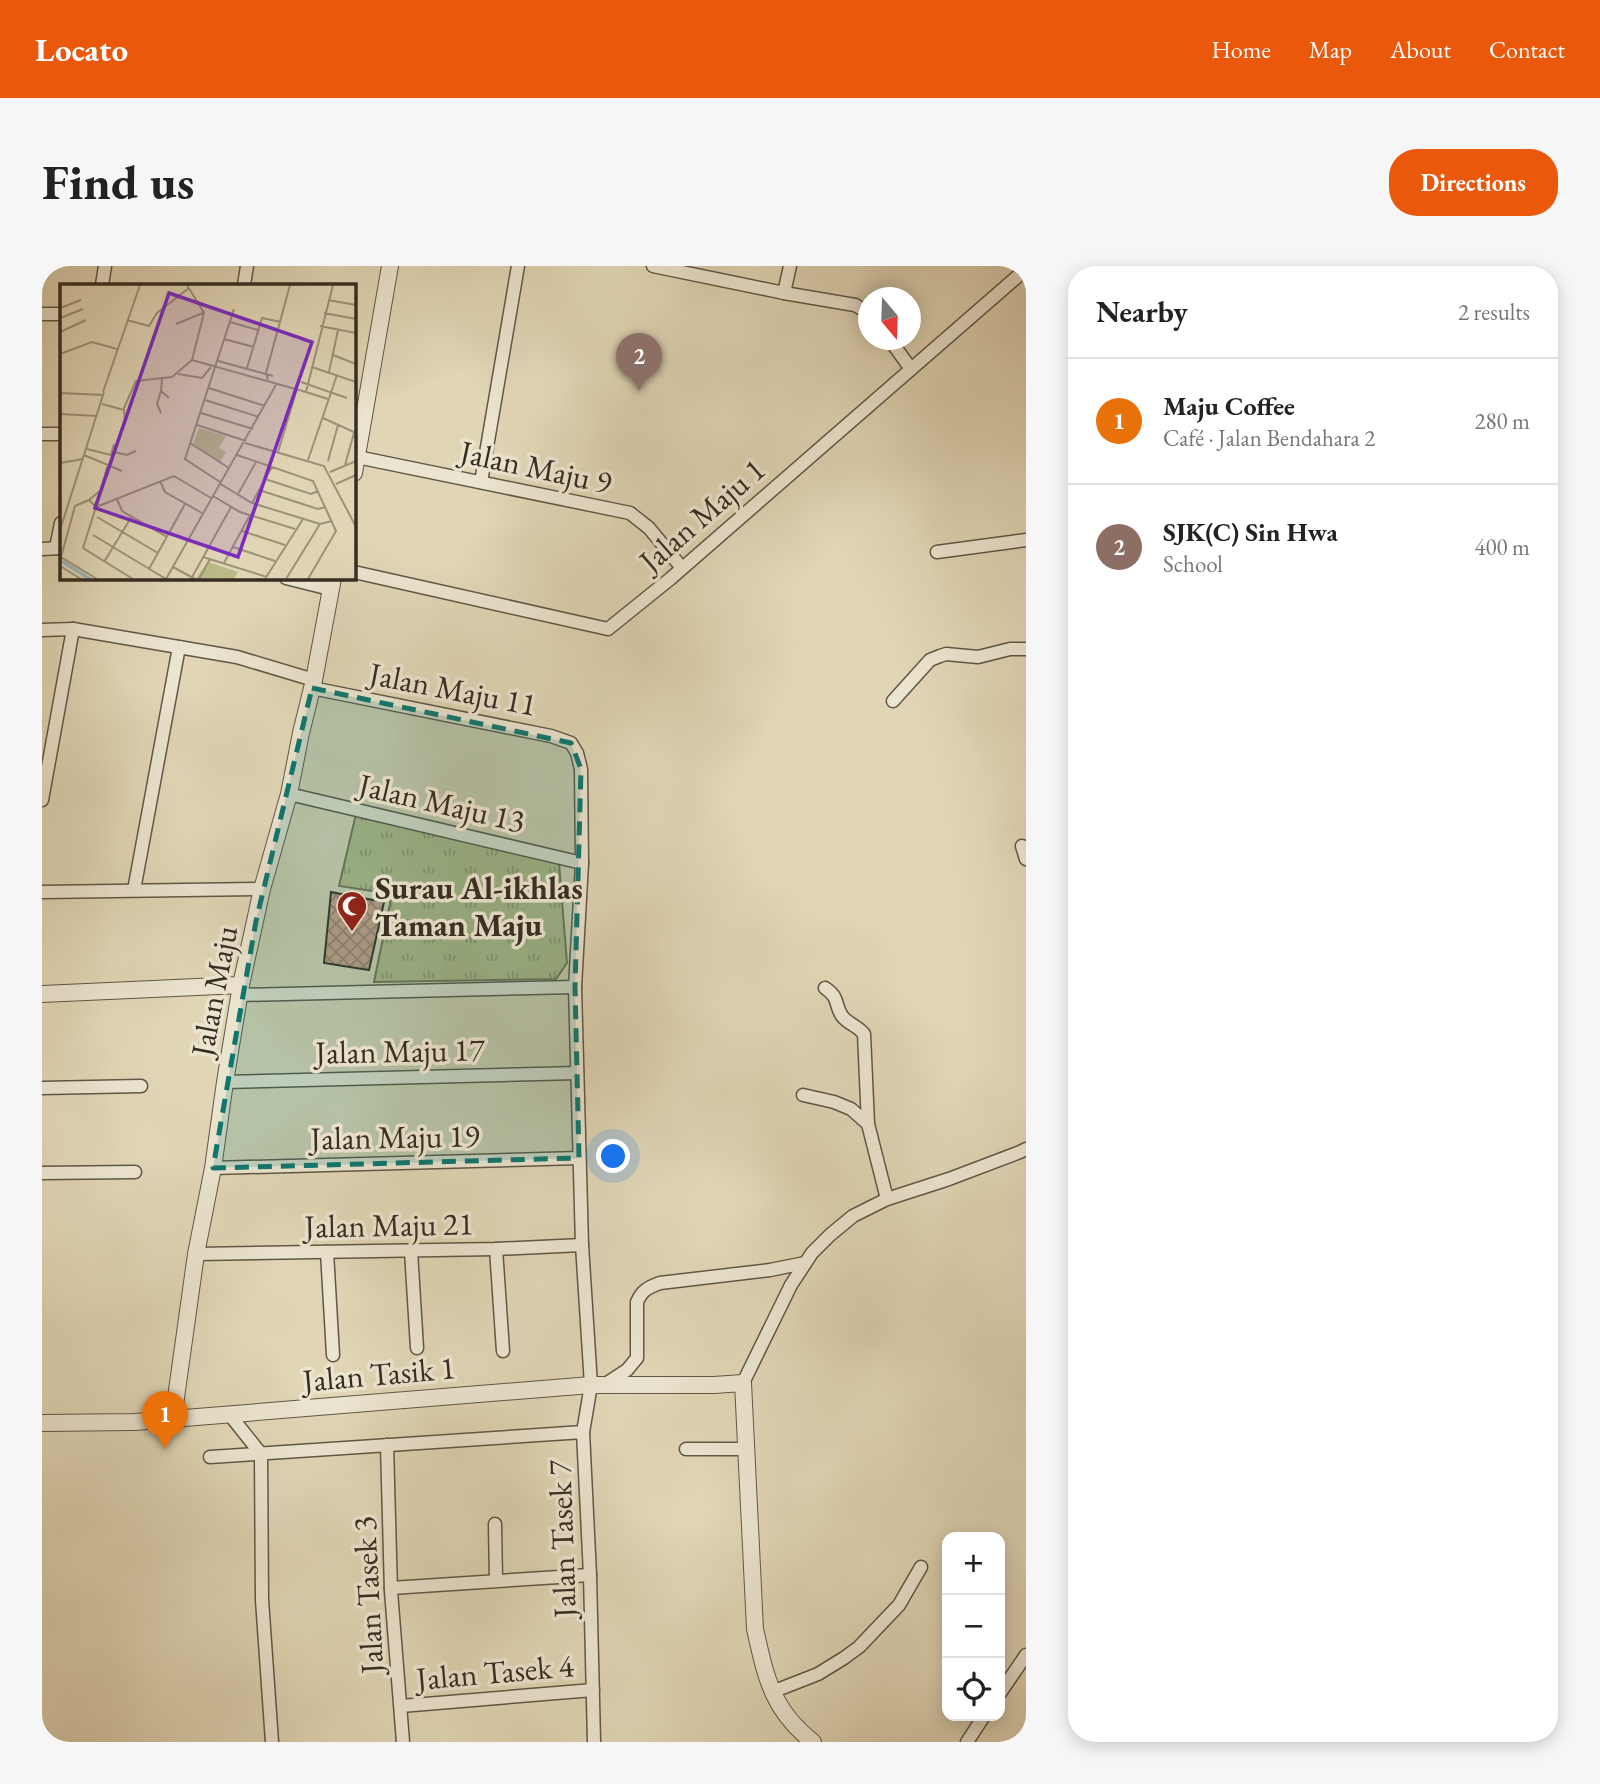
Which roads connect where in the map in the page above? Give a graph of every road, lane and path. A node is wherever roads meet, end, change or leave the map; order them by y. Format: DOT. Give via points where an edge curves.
graph roads {
  1 [pos="105,266"];
  2 [pos="247,266"];
  3 [pos="390,266"];
  4 [pos="519,266"];
  5 [pos="653,266"];
  6 [pos="790,266"];
  7 [pos="1026,270"];
  8 [pos="102,284"];
  9 [pos="244,284"];
  10 [pos="784,293"];
  11 [pos="858,307"];
  12 [pos="42,314"];
  13 [pos="60,314"];
  14 [pos="897,350"];
  15 [pos="911,369"];
  16 [pos="60,433"];
  17 [pos="42,434"];
  18 [pos="355,465"];
  19 [pos="481,482"];
  20 [pos="1026,540"];
  21 [pos="59,548"];
  22 [pos="42,549"];
  23 [pos="937,552"];
  24 [pos="682,568"];
  25 [pos="355,572"];
  26 [pos="295,579"];
  27 [pos="331,583"];
  28 [pos="73,629"];
  29 [pos="42,630"];
  30 [pos="179,647"];
  31 [pos="1026,649"];
  32 [pos="313,684"];
  33 [pos="892,701"];
  34 [pos="49,720"];
  35 [pos="577,753"];
  36 [pos="289,794"];
  37 [pos="42,800"];
  38 [pos="582,863"];
  39 [pos="262,889"];
  40 [pos="134,890"];
  41 [pos="42,892"];
  42 [pos="575,987"];
  43 [pos="825,988"];
  44 [pos="240,990"];
  45 [pos="42,994"];
  46 [pos="577,1073"];
  47 [pos="225,1082"];
  48 [pos="141,1086"];
  49 [pos="42,1088"];
  50 [pos="803,1095"];
  51 [pos="868,1124"];
  52 [pos="1026,1149"];
  53 [pos="579,1158"];
  54 [pos="213,1168"];
  55 [pos="135,1172"];
  56 [pos="42,1173"];
  57 [pos="887,1199"];
  58 [pos="583,1245"];
  59 [pos="496,1249"];
  60 [pos="411,1251"];
  61 [pos="327,1252"];
  62 [pos="196,1254"];
  63 [pos="805,1263"];
  64 [pos="417,1348"];
  65 [pos="503,1351"];
  66 [pos="333,1355"];
  67 [pos="743,1383"];
  68 [pos="597,1385"];
  69 [pos="230,1415"];
  70 [pos="173,1419"];
  71 [pos="42,1423"];
  72 [pos="583,1432"];
  73 [pos="387,1445"];
  74 [pos="686,1448"];
  75 [pos="747,1449"];
  76 [pos="261,1454"];
  77 [pos="210,1457"];
  78 [pos="495,1524"];
  79 [pos="921,1567"];
  80 [pos="590,1574"];
  81 [pos="496,1580"];
  82 [pos="391,1588"];
  83 [pos="1026,1655"];
  84 [pos="1005,1686"];
  85 [pos="593,1690"];
  86 [pos="772,1692"];
  87 [pos="401,1706"];
  88 [pos="981,1721"];
  89 [pos="272,1742"];
  90 [pos="403,1742"];
  91 [pos="594,1742"];
  92 [pos="813,1742"];
  93 [pos="967,1742"];
  1 -- 8 [label="street"];
  2 -- 9 [label="street"];
  3 -- 18 [label="street"];
  4 -- 19 [label="street"];
  5 -- 10 [label="street"];
  6 -- 10 [label="street"];
  7 -- 15 [label="street, Jalan Maju 1"];
  10 -- 11 [label="street"];
  12 -- 13 [label="street"];
  14 -- 15 [label="street"];
  15 -- 24 [label="street, Jalan Maju 1"];
  16 -- 17 [label="street"];
  18 -- 19 [label="street, Jalan Maju 9"];
  19 -- 24 [label="street, Jalan Maju 9" via="630,513 649,528"];
  20 -- 23 [label="street"];
  21 -- 22 [label="street"];
  24 -- 25 [label="street, Jalan Maju 1" via="608,629"];
  26 -- 27 [label="street"];
  27 -- 32 [label="street, Jalan Maju"];
  28 -- 29 [label="street, Jalan Maju 11"];
  28 -- 30 [label="street, Jalan Maju 11"];
  28 -- 34 [label="street"];
  30 -- 32 [label="street, Jalan Maju 11" via="237,657"];
  30 -- 40 [label="street"];
  31 -- 33 [label="street" via="978,657 940,656 930,660"];
  32 -- 35 [label="street, Jalan Maju 11" via="551,736 571,743"];
  32 -- 36 [label="street, Jalan Maju"];
  34 -- 37 [label="street"];
  35 -- 38 [label="street, Jalan Tasek 7"];
  36 -- 38 [label="street, Jalan Maju 13"];
  36 -- 39 [label="street, Jalan Maju"];
  38 -- 42 [label="street, Jalan Tasek 7"];
  39 -- 40 [label="street"];
  39 -- 44 [label="street, Jalan Maju"];
  40 -- 41 [label="street"];
  42 -- 44 [label="street"];
  42 -- 46 [label="street, Jalan Tasek 7"];
  43 -- 51 [label="street" via="833,993 843,1017 864,1034"];
  44 -- 45 [label="street"];
  44 -- 47 [label="street, Jalan Maju"];
  46 -- 47 [label="street, Jalan Maju 17"];
  46 -- 53 [label="street, Jalan Tasek 7"];
  47 -- 54 [label="street, Jalan Maju"];
  48 -- 49 [label="street"];
  50 -- 51 [label="street" via="834,1102"];
  51 -- 57 [label="street"];
  52 -- 57 [label="street"];
  53 -- 54 [label="street, Jalan Maju 19"];
  53 -- 58 [label="street, Jalan Tasek 7"];
  54 -- 62 [label="street, Jalan Maju"];
  55 -- 56 [label="street"];
  57 -- 63 [label="street" via="853,1216"];
  58 -- 59 [label="street, Jalan Maju 21"];
  58 -- 68 [label="street, Jalan Tasek 7"];
  59 -- 60 [label="street, Jalan Maju 21"];
  59 -- 65 [label="street"];
  60 -- 61 [label="street, Jalan Maju 21"];
  60 -- 64 [label="street"];
  61 -- 62 [label="street, Jalan Maju 21"];
  61 -- 66 [label="street"];
  62 -- 70 [label="street, Jalan Maju"];
  63 -- 67 [label="street"];
  63 -- 68 [label="street" via="646,1288 637,1302 637,1359 627,1370"];
  67 -- 68 [label="street, Jalan Tasik 1"];
  67 -- 75 [label="street"];
  68 -- 69 [label="street, Jalan Tasik 1"];
  68 -- 72 [label="street, Jalan Tasek 7"];
  69 -- 70 [label="street, Jalan Tasik 1"];
  69 -- 76 [label="street"];
  70 -- 71 [label="street, Jalan Tasik 1"];
  72 -- 73 [label="street"];
  72 -- 80 [label="street, Jalan Tasek 7"];
  73 -- 76 [label="street"];
  73 -- 82 [label="street, Jalan Tasek 3"];
  74 -- 75 [label="street"];
  75 -- 86 [label="street" via="755,1629"];
  76 -- 77 [label="street"];
  76 -- 89 [label="street" via="262,1600"];
  78 -- 81 [label="street"];
  79 -- 86 [label="street" via="899,1605 859,1647 818,1674"];
  80 -- 81 [label="street"];
  80 -- 85 [label="street, Jalan Tasek 7"];
  81 -- 82 [label="street"];
  82 -- 87 [label="street, Jalan Tasek 3"];
  83 -- 84 [label="street"];
  85 -- 87 [label="street, Jalan Tasek 4"];
  85 -- 91 [label="street, Jalan Tasek 7"];
  86 -- 92 [label="street" via="789,1721"];
  87 -- 90 [label="street, Jalan Tasek 3"];
  88 -- 93 [label="street"];
}
